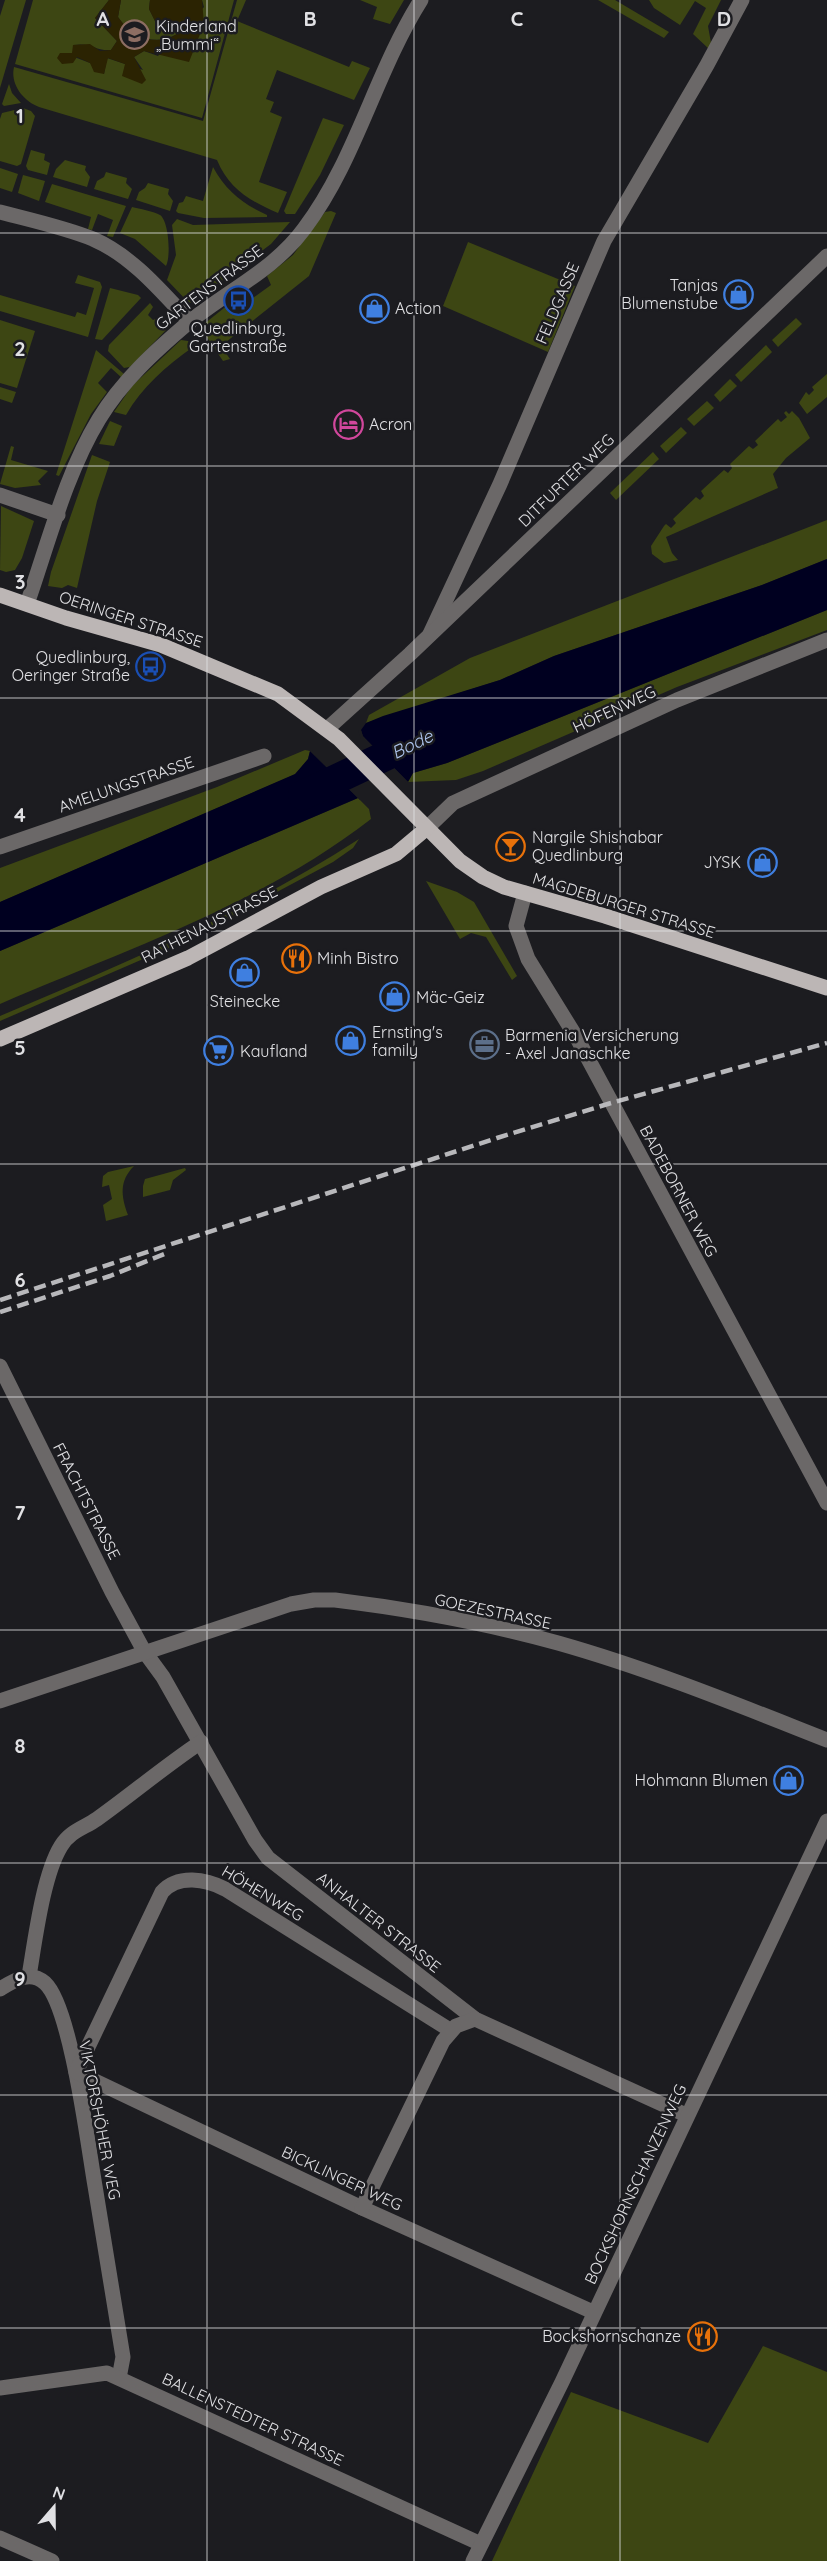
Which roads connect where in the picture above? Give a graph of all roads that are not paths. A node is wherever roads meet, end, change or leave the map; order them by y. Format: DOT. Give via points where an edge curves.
graph roads {
  1 [pos="421,0"];
  2 [pos="742,0"];
  3 [pos="0,212"];
  4 [pos="827,256"];
  5 [pos="190,322"];
  6 [pos="0,495"];
  7 [pos="58,515"];
  8 [pos="0,595"];
  9 [pos="27,604"];
  10 [pos="430,634"];
  11 [pos="827,640"];
  12 [pos="327,729"];
  13 [pos="264,756"];
  14 [pos="393,791"];
  15 [pos="427,828"];
  16 [pos="0,847"];
  17 [pos="525,893"];
  18 [pos="827,988"];
  19 [pos="0,1039"];
  20 [pos="1,1371"];
  21 [pos="827,1503"];
  22 [pos="144,1651"];
  23 [pos="0,1701"];
  24 [pos="827,1740"];
  25 [pos="201,1742"];
  26 [pos="827,1821"];
  27 [pos="29,1976"];
  28 [pos="0,1989"];
  29 [pos="475,2019"];
  30 [pos="450,2030"];
  31 [pos="76,2072"];
  32 [pos="686,2115"];
  33 [pos="362,2208"];
  34 [pos="593,2312"];
  35 [pos="119,2378"];
  36 [pos="0,2388"];
  37 [pos="0,2538"];
  38 [pos="481,2544"];
  39 [pos="52,2561"];
  40 [pos="473,2561"];
  1 -- 5 [label="street, GARTENSTRASSE" via="400,35 339,174 312,218 275,260"];
  2 -- 10 [label="street, FELDGASSE" via="604,241 500,484"];
  3 -- 5 [label="street" via="107,246 134,265"];
  4 -- 10 [label="street, DITFURTER WEG"];
  5 -- 7 [label="street, GARTENSTRASSE" via="141,366 99,419"];
  6 -- 7 [label="street"];
  7 -- 9 [label="street, GARTENSTRASSE"];
  8 -- 9 [label="main road, OERINGER STRASSE"];
  9 -- 12 [label="main road, OERINGER STRASSE" via="161,645 243,677 287,699"];
  10 -- 12 [label="street, DITFURTER WEG"];
  11 -- 15 [label="street, HÖFENWEG" via="677,700 453,803"];
  12 -- 14 [label="main road, OERINGER STRASSE"];
  13 -- 16 [label="street, AMELUNGSTRASSE"];
  14 -- 15 [label="main road, MAGDEBURGER STRASSE"];
  15 -- 17 [label="main road, MAGDEBURGER STRASSE" via="473,871"];
  15 -- 19 [label="main road, RATHENAUSTRASSE" via="396,854 321,887 188,958"];
  17 -- 18 [label="main road, MAGDEBURGER STRASSE"];
  17 -- 21 [label="street, BADEBORNER WEG" via="516,926 528,959 578,1040"];
  20 -- 22 [label="street, FRACHTSTRASSE"];
  22 -- 23 [label="street, GOEZESTRASSE"];
  22 -- 24 [label="street, GOEZESTRASSE" via="291,1604 314,1600 358,1603 556,1643 646,1671"];
  22 -- 25 [label="street, ANHALTER STRASSE" via="164,1677"];
  25 -- 27 [label="street" via="95,1820 74,1831 60,1846 38,1922"];
  25 -- 29 [label="street, ANHALTER STRASSE" via="268,1858"];
  26 -- 32 [label="street, BOCKSHORNSCHANZENWEG"];
  27 -- 28 [label="street"];
  27 -- 31 [label="street, VIKTORSHÖHER WEG" via="45,1983 55,1997"];
  29 -- 30 [label="street"];
  29 -- 32 [label="street, ANHALTER STRASSE"];
  30 -- 31 [label="street, HÖHENWEG" via="225,1889 207,1881 184,1881 162,1892"];
  30 -- 33 [label="street"];
  31 -- 33 [label="street, BICKLINGER WEG"];
  31 -- 35 [label="street, VIKTORSHÖHER WEG" via="123,2357"];
  32 -- 34 [label="street, BOCKSHORNSCHANZENWEG"];
  33 -- 34 [label="street, BICKLINGER WEG"];
  34 -- 38 [label="street, BOCKSHORNSCHANZENWEG"];
  35 -- 36 [label="street, BALLENSTEDTER STRASSE" via="102,2372"];
  35 -- 38 [label="street, BALLENSTEDTER STRASSE"];
  37 -- 39 [label="street"];
  38 -- 40 [label="street, BOCKSHORNSCHANZENWEG"];
}
